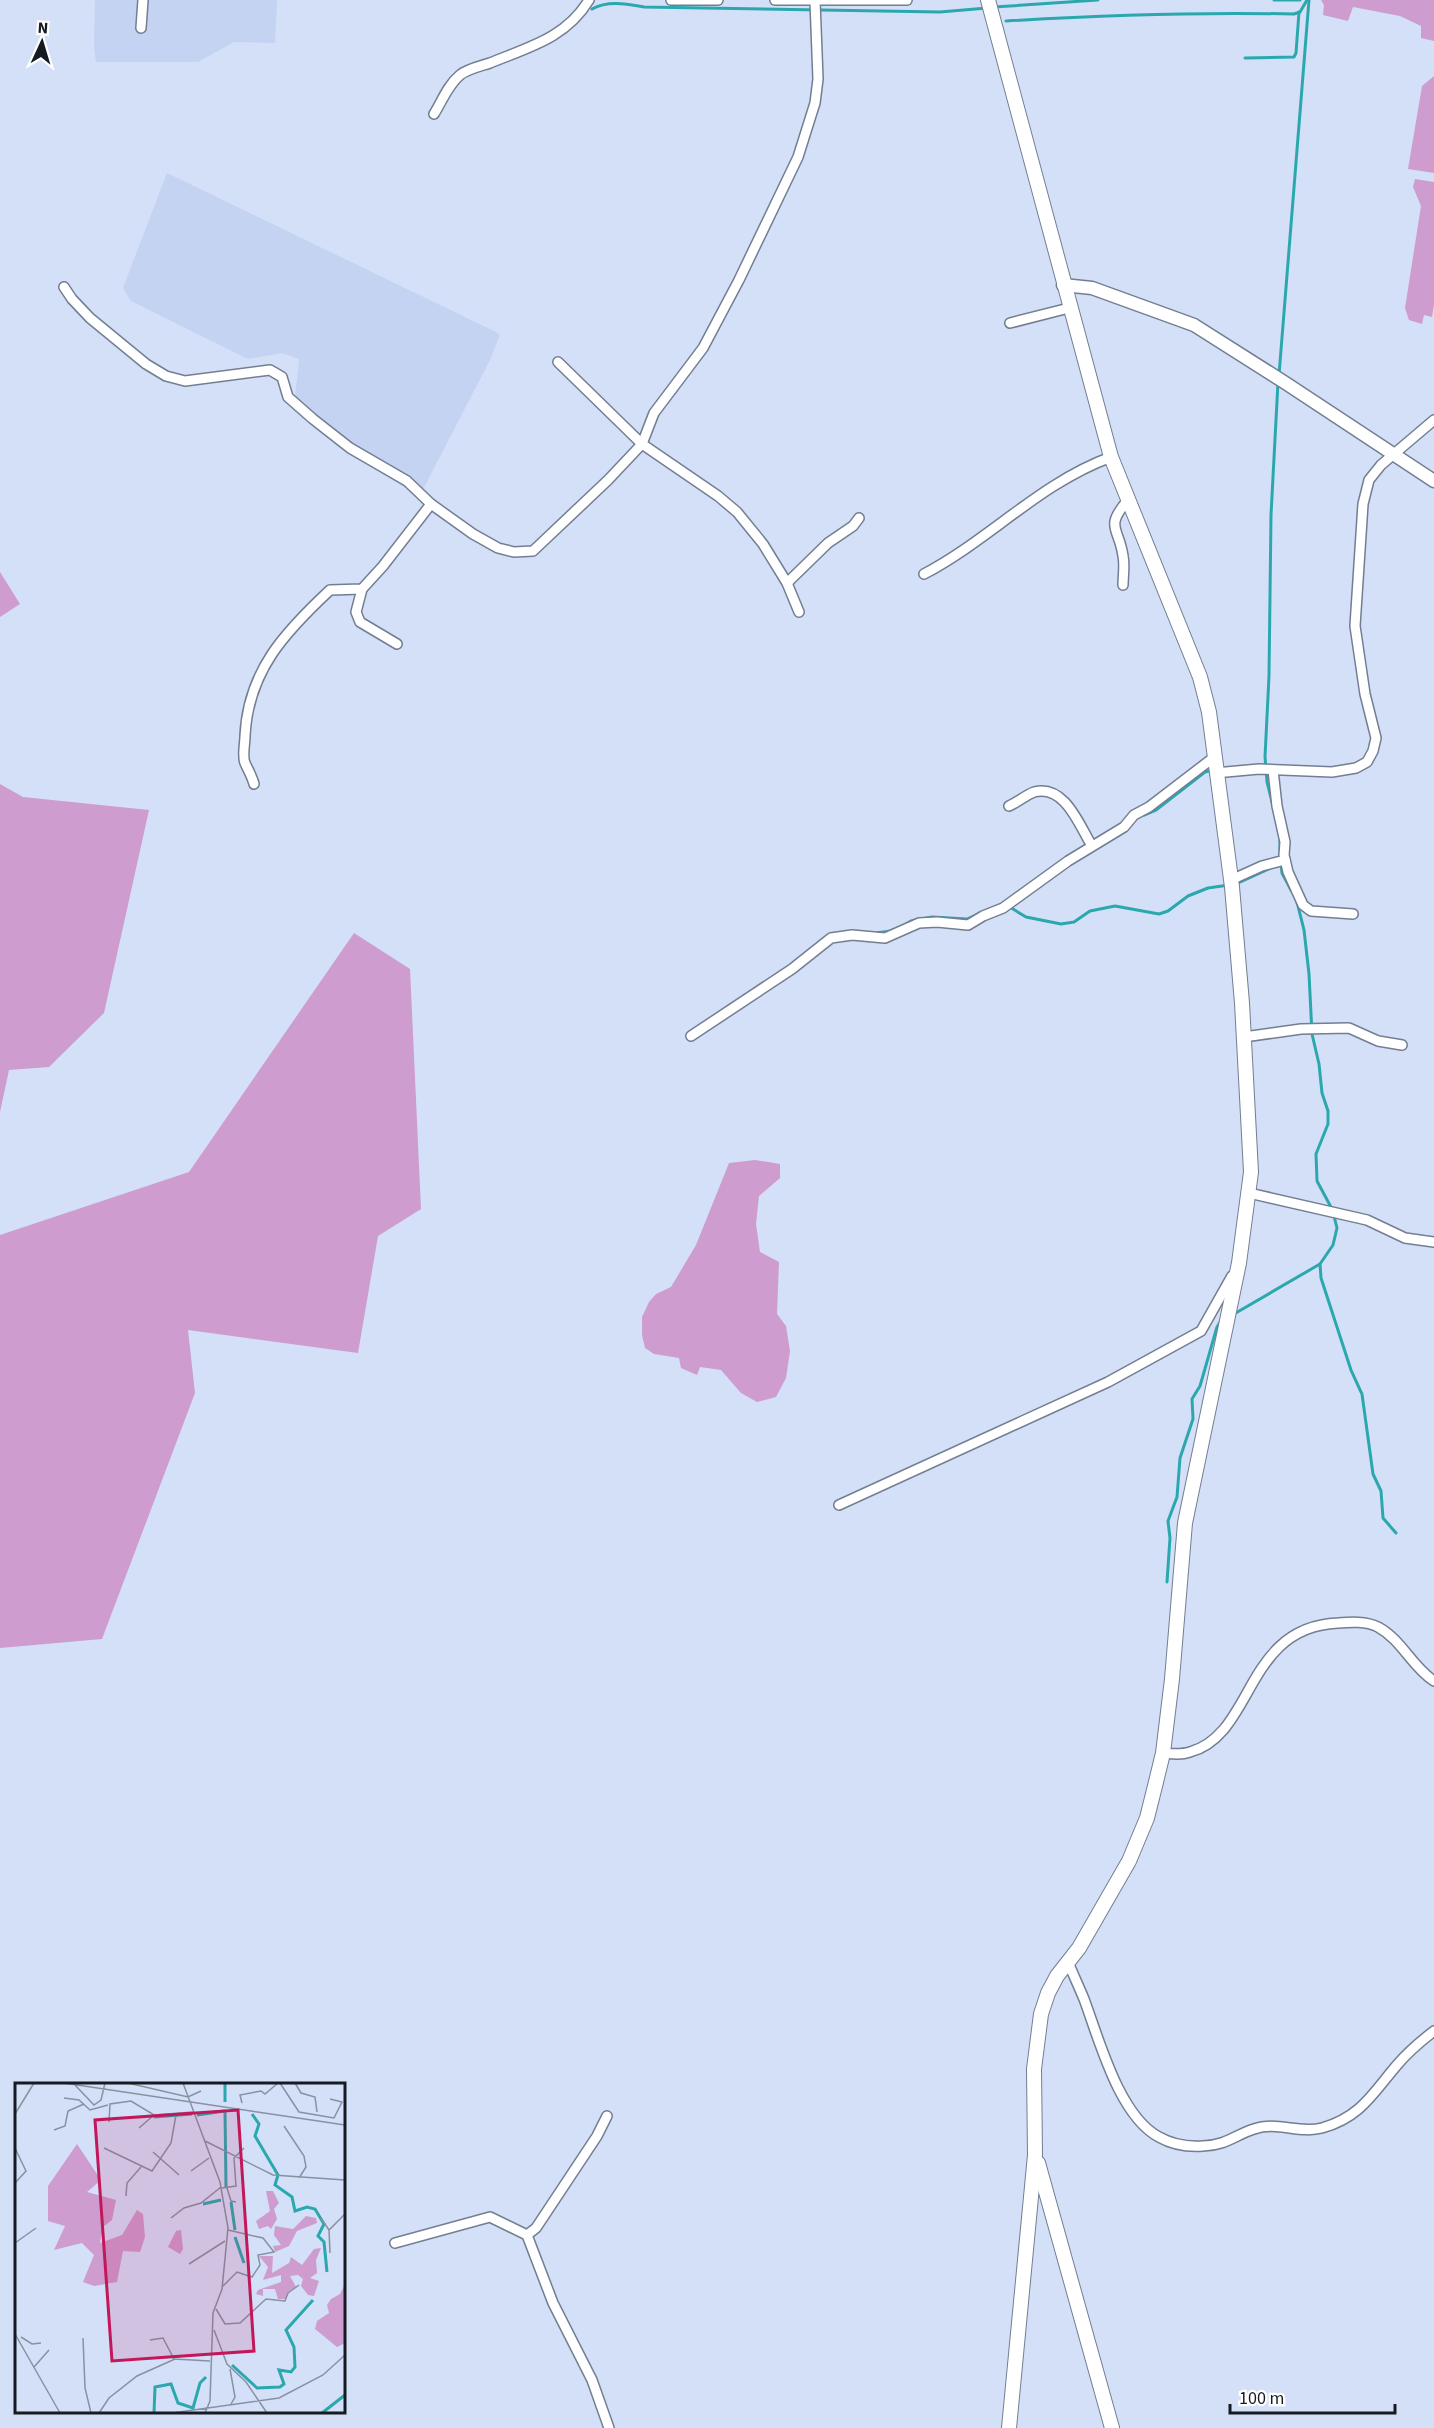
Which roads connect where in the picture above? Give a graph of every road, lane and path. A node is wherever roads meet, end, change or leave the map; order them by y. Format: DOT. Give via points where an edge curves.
graph roads {
  1 [pos="143,0"];
  2 [pos="589,0"];
  3 [pos="671,0"];
  4 [pos="718,0"];
  5 [pos="775,0"];
  6 [pos="908,0"];
  7 [pos="990,5"];
  8 [pos="815,7"];
  9 [pos="141,28"];
  10 [pos="434,114"];
  11 [pos="1063,285"];
  12 [pos="64,287"];
  13 [pos="1070,308"];
  14 [pos="1010,323"];
  15 [pos="558,362"];
  16 [pos="1434,420"];
  17 [pos="642,444"];
  18 [pos="1393,454"];
  19 [pos="1111,457"];
  20 [pos="1434,481"];
  21 [pos="1128,500"];
  22 [pos="431,504"];
  23 [pos="859,518"];
  24 [pos="924,574"];
  25 [pos="787,583"];
  26 [pos="1123,585"];
  27 [pos="362,590"];
  28 [pos="800,612"];
  29 [pos="397,644"];
  30 [pos="1215,768"];
  31 [pos="1273,770"];
  32 [pos="254,784"];
  33 [pos="1009,806"];
  34 [pos="1092,846"];
  35 [pos="1285,860"];
  36 [pos="1231,883"];
  37 [pos="1353,914"];
  38 [pos="691,1036"];
  39 [pos="1244,1037"];
  40 [pos="1402,1045"];
  41 [pos="1249,1193"];
  42 [pos="1434,1242"];
  43 [pos="1239,1263"];
  44 [pos="839,1505"];
  45 [pos="1434,1681"];
  46 [pos="1163,1753"];
  47 [pos="1068,1962"];
  48 [pos="1434,2031"];
  49 [pos="607,2116"];
  50 [pos="1035,2155"];
  51 [pos="527,2235"];
  52 [pos="395,2243"];
  53 [pos="609,2428"];
  54 [pos="1009,2428"];
  55 [pos="1112,2428"];
  1 -- 9 [label="street"];
  2 -- 10 [label="street" via="566,28 547,40 461,74"];
  3 -- 4 [label="street"];
  5 -- 8 [label="street"];
  6 -- 8 [label="street"];
  7 -- 11 [label="main road"];
  8 -- 17 [label="street" via="818,79 815,103 798,157 703,348 654,413"];
  11 -- 13 [label="main road"];
  11 -- 18 [label="street" via="1092,288 1194,325"];
  12 -- 22 [label="street" via="90,318 166,376 185,381 270,370 282,377 288,397 313,419 350,448 407,481"];
  13 -- 14 [label="street"];
  13 -- 19 [label="main road"];
  15 -- 17 [label="street"];
  16 -- 18 [label="street"];
  17 -- 22 [label="street" via="533,551 498,548"];
  17 -- 25 [label="street" via="737,512"];
  18 -- 20 [label="street"];
  18 -- 31 [label="street" via="1369,480 1363,504 1356,594 1357,653 1376,738 1373,752 1367,762 1356,768 1332,772"];
  19 -- 21 [label="main road"];
  19 -- 24 [label="street" via="1060,480"];
  21 -- 26 [label="street" via="1116,514 1114,524 1123,556"];
  21 -- 30 [label="main road" via="1200,677 1209,712"];
  22 -- 27 [label="street"];
  23 -- 25 [label="street"];
  25 -- 28 [label="street"];
  27 -- 29 [label="street" via="356,612 360,622"];
  27 -- 32 [label="street" via="330,590 271,652 252,689 246,725 244,762"];
  30 -- 31 [label="street"];
  30 -- 34 [label="street" via="1134,815 1124,827"];
  30 -- 36 [label="main road"];
  31 -- 35 [label="street"];
  33 -- 34 [label="street" via="1031,793 1057,794"];
  34 -- 38 [label="street" via="1006,905 968,925 919,923 885,938 831,938 792,969"];
  35 -- 36 [label="street" via="1262,866"];
  35 -- 37 [label="street" via="1303,905 1311,910"];
  36 -- 39 [label="main road"];
  39 -- 40 [label="street" via="1301,1029 1349,1028 1378,1041"];
  39 -- 41 [label="main road"];
  41 -- 42 [label="street" via="1367,1220 1405,1238"];
  41 -- 43 [label="main road"];
  43 -- 44 [label="street" via="1201,1331 1108,1382"];
  43 -- 46 [label="main road" via="1185,1523 1178,1628"];
  45 -- 46 [label="street" via="1378,1627 1358,1622 1317,1625 1286,1641 1270,1657 1214,1738 1193,1751"];
  46 -- 47 [label="main road" via="1147,1818 1129,1860"];
  47 -- 48 [label="street" via="1121,2094 1158,2137 1180,2146 1230,2142 1268,2126 1312,2130 1350,2116"];
  47 -- 50 [label="main road" via="1048,1992 1036,2043"];
  49 -- 51 [label="street" via="536,2228"];
  50 -- 54 [label="main road"];
  50 -- 55 [label="main road"];
  51 -- 52 [label="street" via="490,2217"];
  51 -- 53 [label="street" via="553,2303 592,2380"];
}
